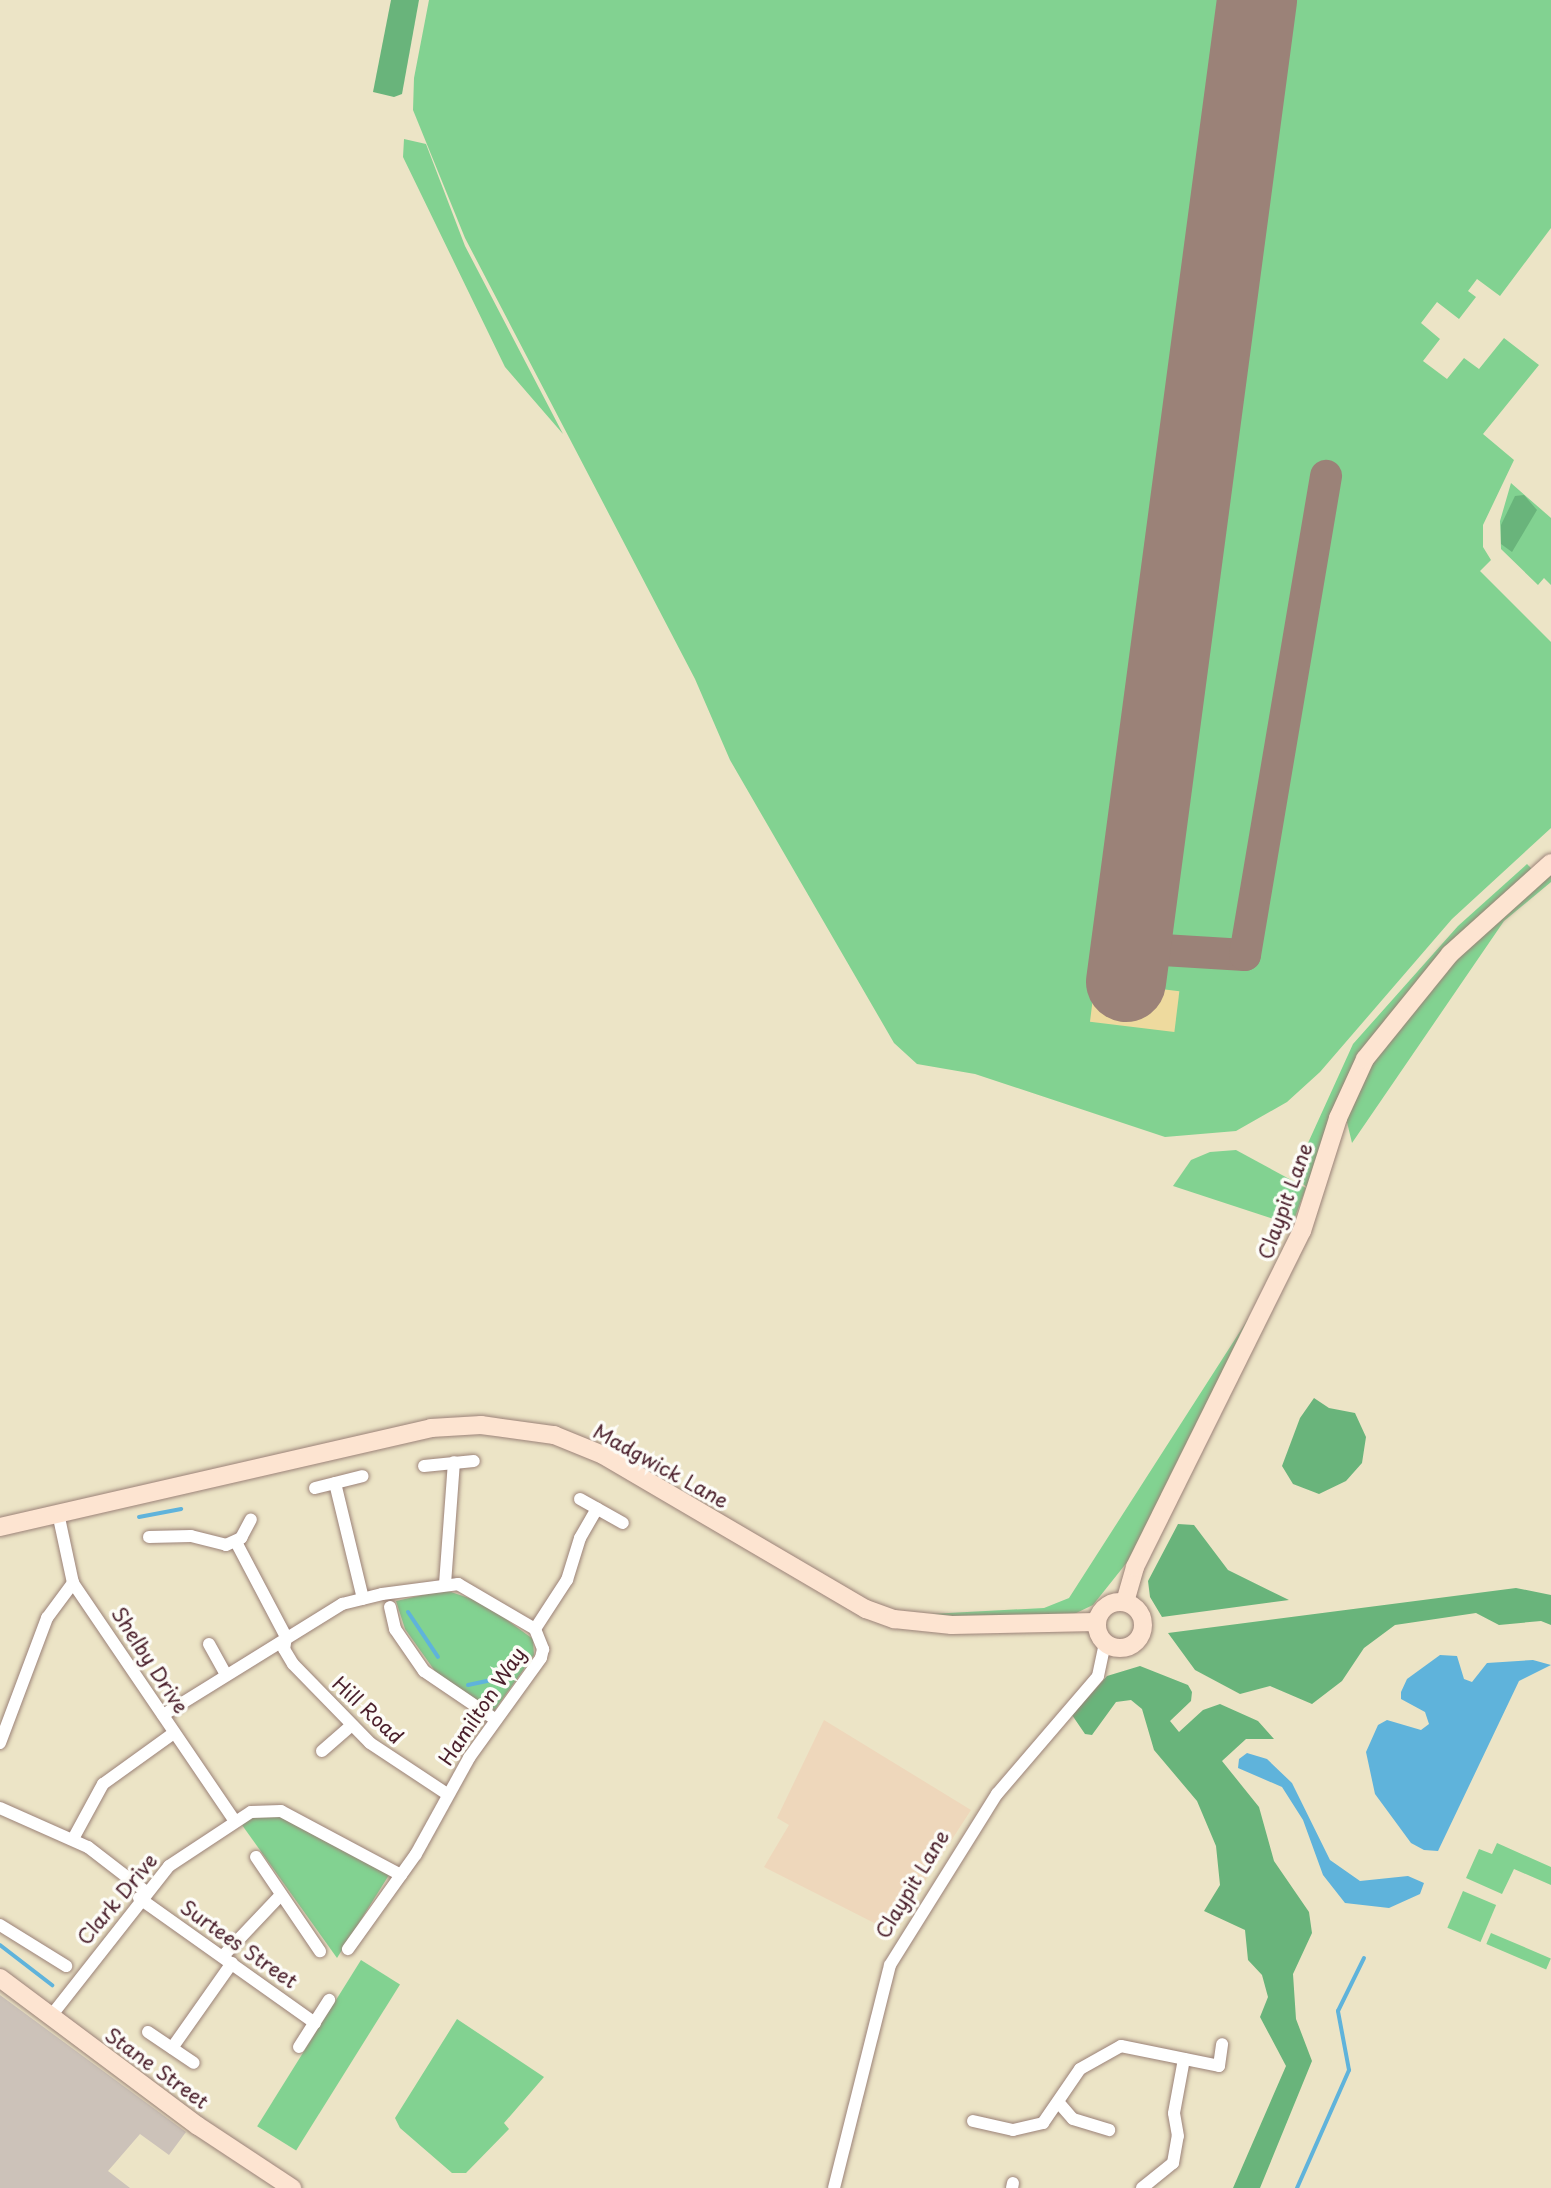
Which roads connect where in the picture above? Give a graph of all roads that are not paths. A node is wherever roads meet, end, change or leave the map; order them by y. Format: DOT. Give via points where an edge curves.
graph roads {
  1 [pos="1551,863"];
  2 [pos="474,1461"];
  3 [pos="454,1462"];
  4 [pos="424,1466"];
  5 [pos="363,1476"];
  6 [pos="335,1483"];
  7 [pos="315,1488"];
  8 [pos="580,1499"];
  9 [pos="597,1509"];
  10 [pos="58,1513"];
  11 [pos="251,1519"];
  12 [pos="623,1523"];
  13 [pos="0,1527"];
  14 [pos="149,1537"];
  15 [pos="236,1542"];
  16 [pos="73,1583"];
  17 [pos="445,1584"];
  18 [pos="363,1599"];
  19 [pos="1125,1602"];
  20 [pos="390,1607"];
  21 [pos="1096,1622"];
  22 [pos="535,1629"];
  23 [pos="286,1637"];
  24 [pos="1105,1643"];
  25 [pos="209,1644"];
  26 [pos="226,1675"];
  27 [pos="163,1715"];
  28 [pos="496,1720"];
  29 [pos="351,1726"];
  30 [pos="174,1733"];
  31 [pos="0,1743"];
  32 [pos="322,1751"];
  33 [pos="447,1794"];
  34 [pos="0,1808"];
  35 [pos="234,1820"];
  36 [pos="73,1839"];
  37 [pos="256,1857"];
  38 [pos="401,1875"];
  39 [pos="142,1894"];
  40 [pos="279,1897"];
  41 [pos="0,1925"];
  42 [pos="348,1949"];
  43 [pos="320,1951"];
  44 [pos="228,1960"];
  45 [pos="66,1966"];
  46 [pos="0,1978"];
  47 [pos="329,2000"];
  48 [pos="51,2016"];
  49 [pos="315,2023"];
  50 [pos="148,2032"];
  51 [pos="1222,2044"];
  52 [pos="299,2047"];
  53 [pos="172,2048"];
  54 [pos="1184,2059"];
  55 [pos="194,2063"];
  56 [pos="1059,2103"];
  57 [pos="973,2121"];
  58 [pos="1109,2130"];
  59 [pos="292,2188"];
  60 [pos="834,2188"];
  61 [pos="1142,2188"];
  1 -- 19 [label="street, Claypit Lane" via="1450,954 1365,1059 1338,1118 1302,1231 1135,1567"];
  2 -- 3 [label="street"];
  3 -- 4 [label="street"];
  3 -- 17 [label="street"];
  5 -- 6 [label="street"];
  6 -- 7 [label="street"];
  6 -- 18 [label="street"];
  8 -- 9 [label="street"];
  9 -- 12 [label="street"];
  9 -- 22 [label="street" via="565,1584"];
  10 -- 13 [label="street, Madgwick Lane"];
  10 -- 16 [label="street, Shelby Drive"];
  10 -- 21 [label="street, Madgwick Lane" via="431,1428 481,1425 554,1435 603,1455 866,1609 894,1619 966,1625"];
  11 -- 15 [label="street"];
  14 -- 15 [label="street"];
  15 -- 23 [label="street, Hill Road"];
  16 -- 27 [label="street, Shelby Drive"];
  16 -- 31 [label="street" via="47,1618"];
  17 -- 18 [label="street, Hamilton Way"];
  17 -- 22 [label="street, Hamilton Way" via="470,1587"];
  18 -- 23 [label="street, Hamilton Way" via="342,1604"];
  19 -- 21 [label="street" via="1107,1605"];
  19 -- 24 [label="street" via="1143,1618 1140,1637 1125,1648"];
  20 -- 28 [label="street" via="395,1629 424,1671"];
  21 -- 24 [label="street"];
  22 -- 28 [label="street, Hamilton Way" via="541,1658"];
  23 -- 26 [label="street, Hamilton Way"];
  23 -- 29 [label="street, Hill Road" via="287,1656"];
  24 -- 60 [label="street, Claypit Lane" via="1098,1676 997,1794 890,1965"];
  25 -- 26 [label="street"];
  26 -- 27 [label="street, Hamilton Way"];
  27 -- 30 [label="street, Shelby Drive"];
  28 -- 33 [label="street, Hamilton Way"];
  29 -- 32 [label="street"];
  29 -- 33 [label="street, Hill Road"];
  30 -- 35 [label="street, Shelby Drive"];
  30 -- 36 [label="street" via="103,1784"];
  33 -- 38 [label="street, Hamilton Way"];
  34 -- 36 [label="street, Surtees Street"];
  35 -- 38 [label="street, Clark Drive" via="267,1808 281,1811"];
  35 -- 39 [label="street, Clark Drive" via="169,1866"];
  36 -- 39 [label="street, Surtees Street"];
  37 -- 40 [label="street"];
  38 -- 42 [label="street, Hamilton Way"];
  39 -- 44 [label="street, Surtees Street"];
  39 -- 48 [label="street, Clark Drive"];
  40 -- 43 [label="street"];
  40 -- 44 [label="street"];
  41 -- 45 [label="street"];
  44 -- 49 [label="street, Surtees Street"];
  44 -- 53 [label="street"];
  46 -- 48 [label="street, Stane Street"];
  47 -- 49 [label="street"];
  48 -- 59 [label="street, Stane Street"];
  49 -- 52 [label="street"];
  50 -- 53 [label="street"];
  51 -- 54 [label="street" via="1219,2066"];
  53 -- 55 [label="street"];
  54 -- 56 [label="street" via="1121,2046 1080,2069 1064,2086"];
  54 -- 61 [label="street" via="1174,2113 1178,2136 1173,2163"];
  56 -- 57 [label="street" via="1043,2123 1027,2130"];
  56 -- 58 [label="street" via="1073,2119"];
}
